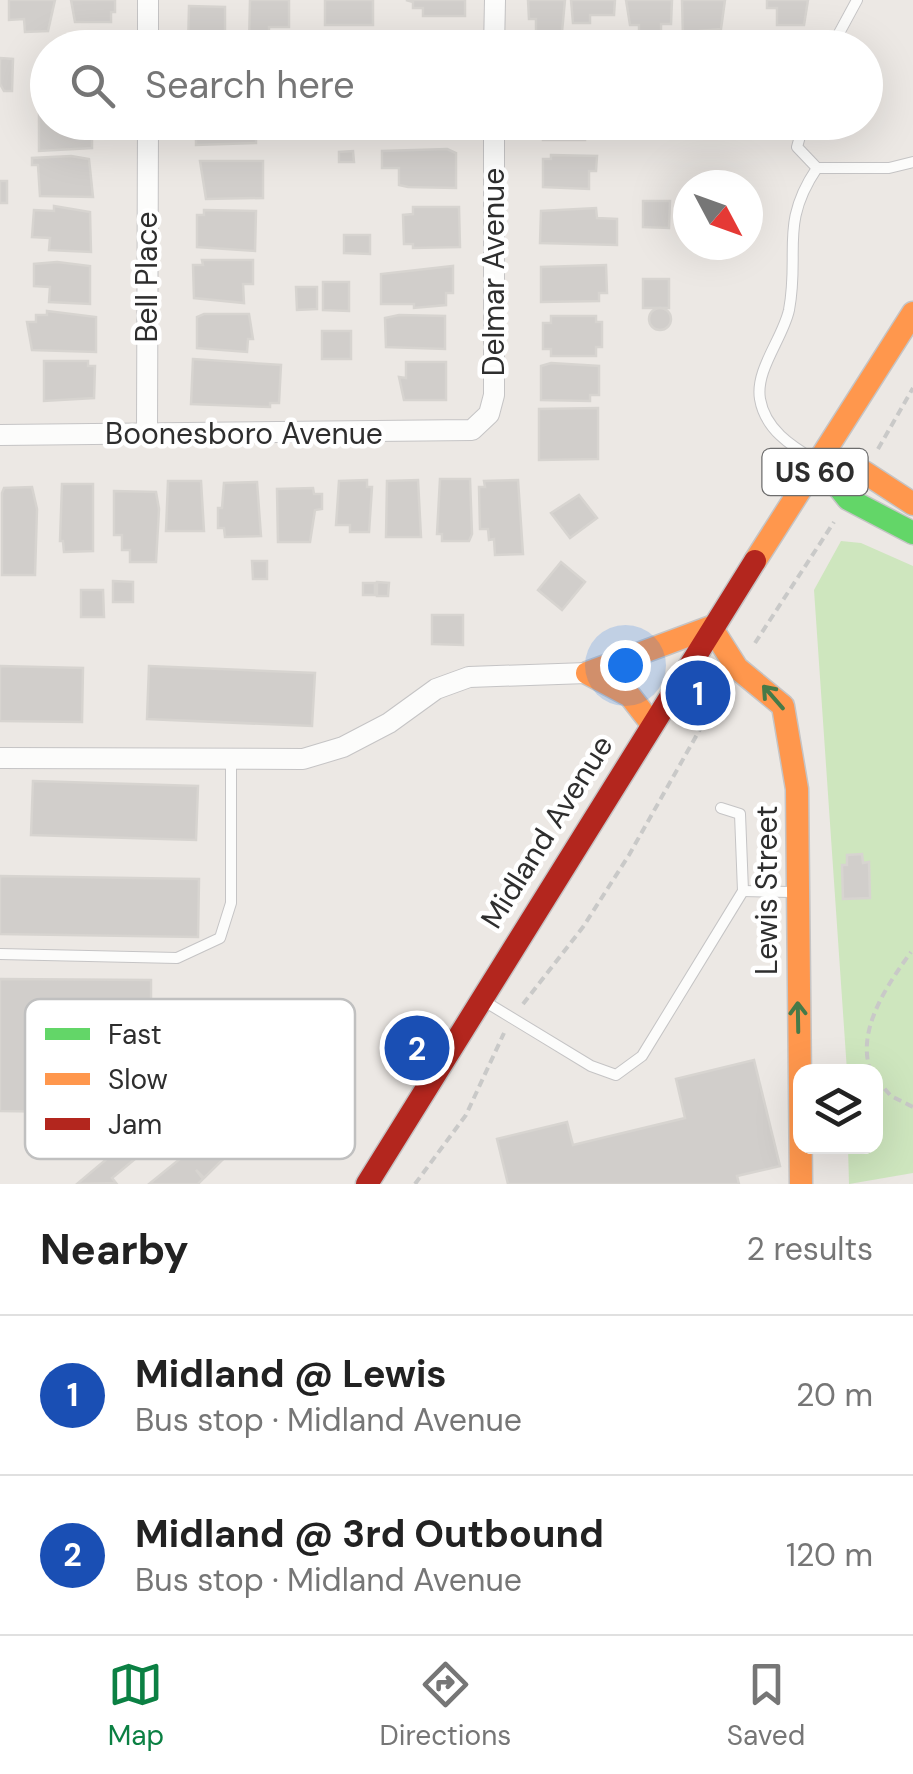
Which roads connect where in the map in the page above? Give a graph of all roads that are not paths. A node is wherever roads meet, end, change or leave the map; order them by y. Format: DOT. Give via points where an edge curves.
graph roads {
  1 [pos="148,0"];
  2 [pos="494,0"];
  3 [pos="857,0"];
  4 [pos="148,30"];
  5 [pos="494,30"];
  6 [pos="841,30"];
  7 [pos="148,140"];
  8 [pos="494,140"];
  9 [pos="799,140"];
  10 [pos="913,162"];
  11 [pos="817,168"];
  12 [pos="913,314"];
  13 [pos="486,420"];
  14 [pos="147,432"];
  15 [pos="0,435"];
  16 [pos="820,464"];
  17 [pos="913,504"];
  18 [pos="913,533"];
  19 [pos="711,627"];
  20 [pos="587,673"];
  21 [pos="650,723"];
  22 [pos="0,758"];
  23 [pos="231,761"];
  24 [pos="722,808"];
  25 [pos="744,891"];
  26 [pos="795,892"];
  27 [pos="0,954"];
  28 [pos="478,998"];
  29 [pos="366,1184"];
  30 [pos="801,1184"];
  1 -- 4 [label="street"];
  2 -- 5 [label="street"];
  3 -- 6 [label="lane"];
  7 -- 14 [label="street, Bell Place"];
  8 -- 13 [label="street, Delmar Avenue" via="494,395"];
  9 -- 11 [label="lane" via="797,147"];
  10 -- 11 [label="lane"];
  11 -- 16 [label="lane" via="791,223 788,311 758,396 767,421 788,445"];
  12 -- 16 [label="main road, Midland Avenue / US 60"];
  13 -- 14 [label="street, Boonesboro Avenue" via="472,430 426,434"];
  14 -- 15 [label="street, Boonesboro Avenue"];
  16 -- 17 [label="main road" via="864,472"];
  16 -- 18 [label="main road" via="848,499"];
  16 -- 19 [label="main road, Midland Avenue / US 60"];
  19 -- 20 [label="main road"];
  19 -- 21 [label="main road, Midland Avenue / US 60"];
  26 -- 19 [label="main road, Lewis Street, one-way" via="797,790 782,706 736,668"];
  20 -- 21 [label="main road" via="630,696"];
  20 -- 23 [label="street" via="469,676 343,747 303,759"];
  21 -- 28 [label="main road, Midland Avenue / US 60"];
  22 -- 23 [label="street"];
  23 -- 27 [label="lane" via="232,903 220,938 177,958"];
  24 -- 25 [label="lane" via="740,814"];
  25 -- 26 [label="lane"];
  25 -- 28 [label="lane" via="642,1056 616,1075"];
  30 -- 26 [label="main road, Lewis Street, one-way"];
  28 -- 29 [label="main road, Midland Avenue / US 60"];
}
